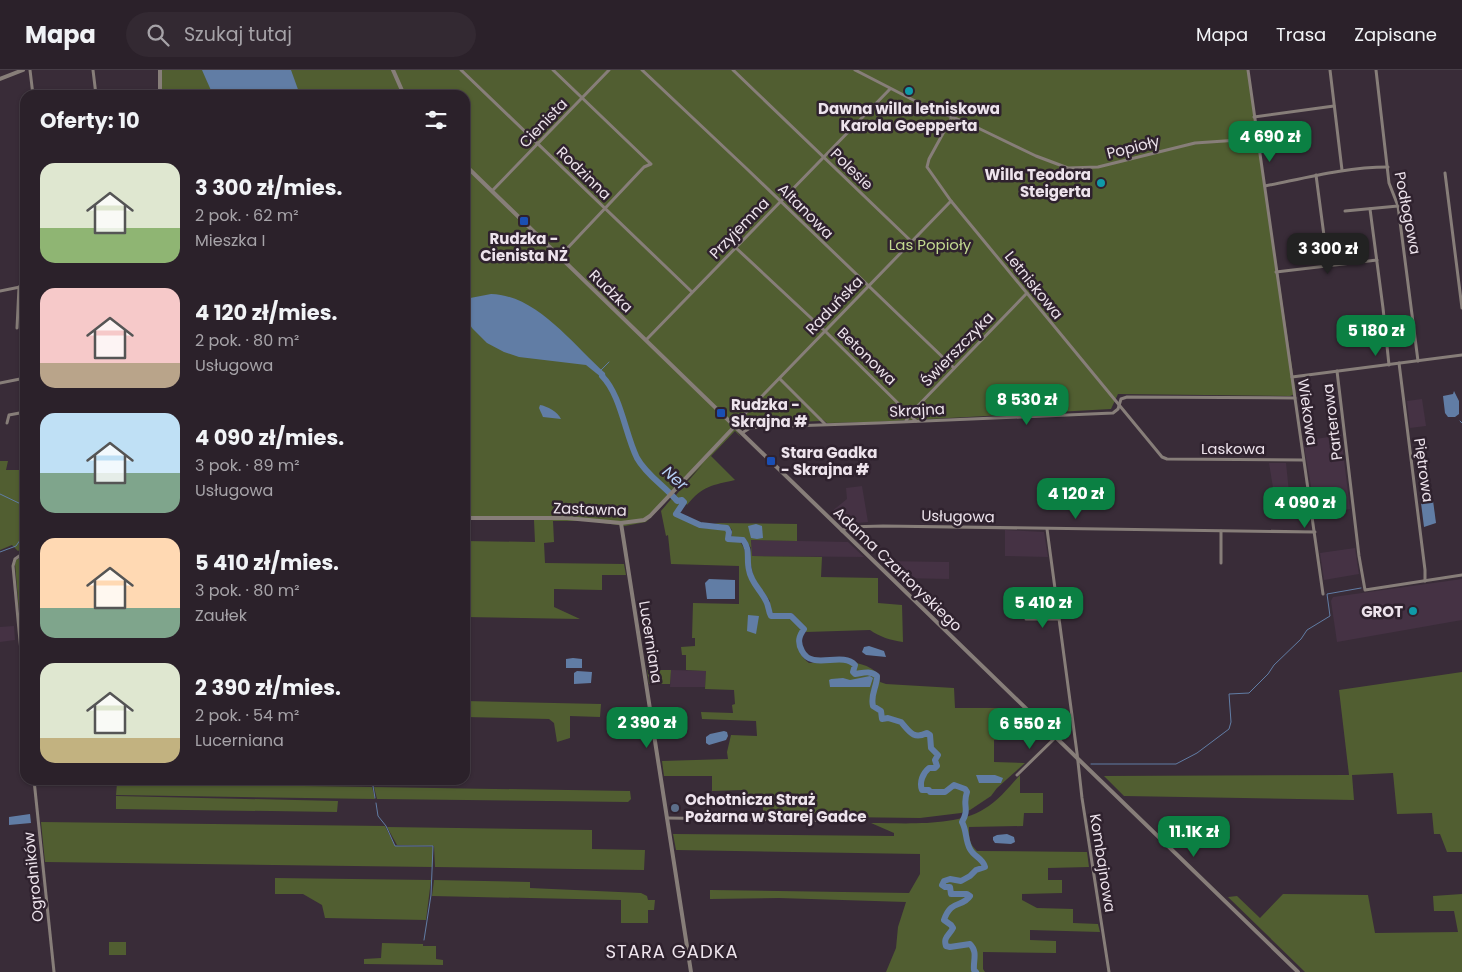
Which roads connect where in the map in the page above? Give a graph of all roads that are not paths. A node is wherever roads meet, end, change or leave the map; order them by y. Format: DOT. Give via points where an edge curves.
graph roads {
  1 [pos="22,70"];
  2 [pos="30,70"];
  3 [pos="93,70"];
  4 [pos="160,70"];
  5 [pos="393,70"];
  6 [pos="461,70"];
  7 [pos="553,70"];
  8 [pos="610,70"];
  9 [pos="642,70"];
  10 [pos="733,70"];
  11 [pos="854,70"];
  12 [pos="1248,70"];
  13 [pos="1330,70"];
  14 [pos="1376,70"];
  15 [pos="0,79"];
  16 [pos="890,89"];
  17 [pos="33,90"];
  18 [pos="95,90"];
  19 [pos="160,90"];
  20 [pos="402,90"];
  21 [pos="583,98"];
  22 [pos="1334,106"];
  23 [pos="1254,117"];
  24 [pos="952,118"];
  25 [pos="1257,142"];
  26 [pos="538,144"];
  27 [pos="824,157"];
  28 [pos="1388,167"];
  29 [pos="470,170"];
  30 [pos="1342,170"];
  31 [pos="1445,173"];
  32 [pos="1316,175"];
  33 [pos="1265,186"];
  34 [pos="492,191"];
  35 [pos="780,201"];
  36 [pos="950,201"];
  37 [pos="1398,206"];
  38 [pos="605,208"];
  39 [pos="1370,209"];
  40 [pos="1345,211"];
  41 [pos="912,242"];
  42 [pos="735,248"];
  43 [pos="560,256"];
  44 [pos="1377,260"];
  45 [pos="1328,266"];
  46 [pos="1276,272"];
  47 [pos="869,286"];
  48 [pos="19,287"];
  49 [pos="0,291"];
  50 [pos="692,292"];
  51 [pos="1027,293"];
  52 [pos="1462,308"];
  53 [pos="17,328"];
  54 [pos="825,331"];
  55 [pos="646,340"];
  56 [pos="1462,355"];
  57 [pos="1418,361"];
  58 [pos="1399,363"];
  59 [pos="1389,365"];
  60 [pos="954,368"];
  61 [pos="1337,371"];
  62 [pos="1292,377"];
  63 [pos="20,379"];
  64 [pos="780,379"];
  65 [pos="0,382"];
  66 [pos="1295,398"];
  67 [pos="1119,404"];
  68 [pos="20,413"];
  69 [pos="910,414"];
  70 [pos="916,421"];
  71 [pos="906,422"];
  72 [pos="7,423"];
  73 [pos="826,424"];
  74 [pos="734,426"];
  75 [pos="742,433"];
  76 [pos="1162,457"];
  77 [pos="1303,460"];
  78 [pos="470,518"];
  79 [pos="621,523"];
  80 [pos="1046,529"];
  81 [pos="842,530"];
  82 [pos="1221,531"];
  83 [pos="1315,532"];
  84 [pos="20,555"];
  85 [pos="1221,562"];
  86 [pos="1462,575"];
  87 [pos="1425,580"];
  88 [pos="1323,594"];
  89 [pos="1026,619"];
  90 [pos="1059,619"];
  91 [pos="20,641"];
  92 [pos="1056,737"];
  93 [pos="1077,758"];
  94 [pos="1017,775"];
  95 [pos="35,785"];
  96 [pos="667,818"];
  97 [pos="865,821"];
  98 [pos="54,972"];
  99 [pos="691,972"];
  100 [pos="1109,972"];
  101 [pos="1298,972"];
  1 -- 15 [label="street"];
  2 -- 17 [label="street"];
  3 -- 18 [label="street"];
  4 -- 19 [label="street"];
  5 -- 20 [label="street"];
  6 -- 26 [label="street, Rodzinna"];
  7 -- 21 [label="street"];
  8 -- 21 [label="street, Cienista"];
  9 -- 35 [label="street, Altanowa"];
  10 -- 27 [label="street, Polesie"];
  11 -- 16 [label="street, Popioły"];
  12 -- 23 [label="street, Wiekowa"];
  13 -- 22 [label="street"];
  14 -- 28 [label="street, Podłogowa"];
  16 -- 24 [label="street, Popioły"];
  16 -- 27 [label="street, Przyjemna"];
  21 -- 26 [label="street, Cienista"];
  21 -- 38 [label="street" via="651,164 644,167"];
  22 -- 23 [label="street"];
  22 -- 30 [label="street"];
  23 -- 25 [label="street, Wiekowa"];
  24 -- 25 [label="street, Popioły" via="1068,168 1098,168 1195,143"];
  24 -- 36 [label="street, Letniskowa" via="928,159 928,167"];
  25 -- 33 [label="street, Wiekowa"];
  26 -- 34 [label="street, Cienista"];
  26 -- 38 [label="street, Rodzinna"];
  27 -- 35 [label="street, Przyjemna"];
  27 -- 41 [label="street, Polesie"];
  28 -- 30 [label="street"];
  28 -- 37 [label="street, Podłogowa" via="1389,183"];
  29 -- 34 [label="street, Rudzka"];
  30 -- 32 [label="street"];
  31 -- 52 [label="street"];
  32 -- 33 [label="street"];
  32 -- 45 [label="street"];
  33 -- 46 [label="street, Wiekowa"];
  34 -- 43 [label="street, Rudzka"];
  35 -- 42 [label="street, Przyjemna"];
  35 -- 47 [label="street, Altanowa"];
  36 -- 41 [label="street, Raduńska"];
  36 -- 51 [label="street, Letniskowa"];
  37 -- 39 [label="street"];
  37 -- 57 [label="street, Podłogowa"];
  38 -- 43 [label="street"];
  38 -- 50 [label="street, Rodzinna"];
  39 -- 40 [label="street"];
  39 -- 44 [label="street"];
  41 -- 47 [label="street, Raduńska"];
  42 -- 50 [label="street, Przyjemna"];
  42 -- 54 [label="street, Betonowa"];
  43 -- 55 [label="street, Rudzka"];
  44 -- 45 [label="street"];
  44 -- 59 [label="street"];
  45 -- 46 [label="street"];
  46 -- 62 [label="street, Wiekowa"];
  47 -- 54 [label="street, Raduńska"];
  47 -- 60 [label="street, Altanowa"];
  48 -- 49 [label="street"];
  48 -- 53 [label="street"];
  50 -- 55 [label="street, Przyjemna"];
  51 -- 60 [label="street, Świerszczyka"];
  51 -- 67 [label="street, Letniskowa"];
  54 -- 64 [label="street, Raduńska"];
  54 -- 69 [label="street, Betonowa"];
  55 -- 74 [label="street, Rudzka"];
  56 -- 57 [label="street"];
  57 -- 58 [label="street"];
  58 -- 59 [label="street"];
  58 -- 87 [label="street, Piętrowa"];
  59 -- 61 [label="street"];
  60 -- 69 [label="street, Świerszczyka"];
  61 -- 62 [label="street"];
  61 -- 87 [label="street, Parterowa" via="1365,590"];
  62 -- 66 [label="street, Wiekowa"];
  63 -- 65 [label="street"];
  64 -- 73 [label="street"];
  64 -- 74 [label="street, Raduńska"];
  66 -- 67 [label="street, Skrajna" via="1128,396"];
  66 -- 77 [label="street, Wiekowa"];
  67 -- 70 [label="street, Skrajna" via="1113,413"];
  67 -- 76 [label="street, Letniskowa"];
  68 -- 72 [label="street" via="9,415"];
  69 -- 70 [label="street, Betonowa"];
  69 -- 71 [label="street, Świerszczyka"];
  70 -- 71 [label="street, Skrajna"];
  71 -- 73 [label="street, Skrajna"];
  73 -- 75 [label="street, Skrajna" via="750,428"];
  74 -- 75 [label="street, Rudzka"];
  74 -- 79 [label="street, Zastawna" via="647,518"];
  75 -- 81 [label="street, Adama Czartoryskiego"];
  76 -- 77 [label="street, Laskowa"];
  77 -- 83 [label="street, Wiekowa"];
  78 -- 79 [label="street, Zastawna" via="567,518"];
  79 -- 96 [label="street, Lucerniana"];
  80 -- 81 [label="street, Usługowa" via="883,526"];
  80 -- 82 [label="street, Usługowa"];
  80 -- 90 [label="street, Kombajnowa"];
  81 -- 92 [label="street, Adama Czartoryskiego"];
  82 -- 83 [label="street, Usługowa"];
  82 -- 85 [label="street"];
  83 -- 88 [label="street, Wiekowa"];
  84 -- 91 [label="street" via="15,558 13,566"];
  86 -- 87 [label="street"];
  89 -- 90 [label="street"];
  90 -- 93 [label="street, Kombajnowa"];
  92 -- 93 [label="street, Adama Czartoryskiego"];
  92 -- 94 [label="street"];
  93 -- 100 [label="street, Kombajnowa"];
  93 -- 101 [label="street, Adama Czartoryskiego"];
  95 -- 98 [label="street, Ogrodników"];
  96 -- 97 [label="street"];
  96 -- 99 [label="street, Lucerniana"];
}
